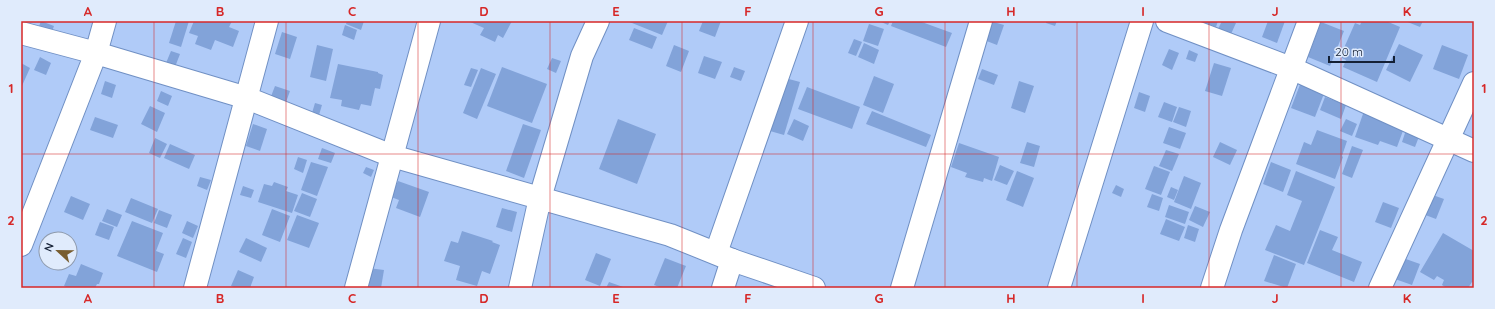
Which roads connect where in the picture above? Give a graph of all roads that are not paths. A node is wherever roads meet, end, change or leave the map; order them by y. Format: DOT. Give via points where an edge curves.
graph roads {
  1 [pos="104,21"];
  2 [pos="267,21"];
  3 [pos="428,21"];
  4 [pos="598,21"];
  5 [pos="797,21"];
  6 [pos="982,21"];
  7 [pos="1142,21"];
  8 [pos="1167,21"];
  9 [pos="1309,21"];
  10 [pos="21,33"];
  11 [pos="96,53"];
  12 [pos="1291,68"];
  13 [pos="1474,83"];
  14 [pos="247,98"];
  15 [pos="1448,138"];
  16 [pos="1474,151"];
  17 [pos="392,156"];
  18 [pos="540,198"];
  19 [pos="21,244"];
  20 [pos="724,256"];
  21 [pos="195,288"];
  22 [pos="356,288"];
  23 [pos="520,288"];
  24 [pos="723,288"];
  25 [pos="814,288"];
  26 [pos="902,288"];
  27 [pos="1059,288"];
  28 [pos="1212,288"];
  29 [pos="1380,288"];
  1 -- 11 [label="street"];
  2 -- 14 [label="street"];
  3 -- 17 [label="street"];
  4 -- 18 [label="street" via="582,56"];
  5 -- 20 [label="street"];
  6 -- 26 [label="street"];
  7 -- 27 [label="street"];
  8 -- 12 [label="street"];
  9 -- 12 [label="street"];
  10 -- 11 [label="street"];
  11 -- 14 [label="street"];
  11 -- 19 [label="street"];
  12 -- 15 [label="street"];
  12 -- 28 [label="street"];
  13 -- 15 [label="street"];
  14 -- 17 [label="street"];
  14 -- 21 [label="street"];
  15 -- 16 [label="street"];
  15 -- 29 [label="street"];
  17 -- 18 [label="street"];
  17 -- 22 [label="street"];
  18 -- 20 [label="street" via="670,235"];
  18 -- 23 [label="street"];
  20 -- 24 [label="street"];
  20 -- 25 [label="street"];
}
